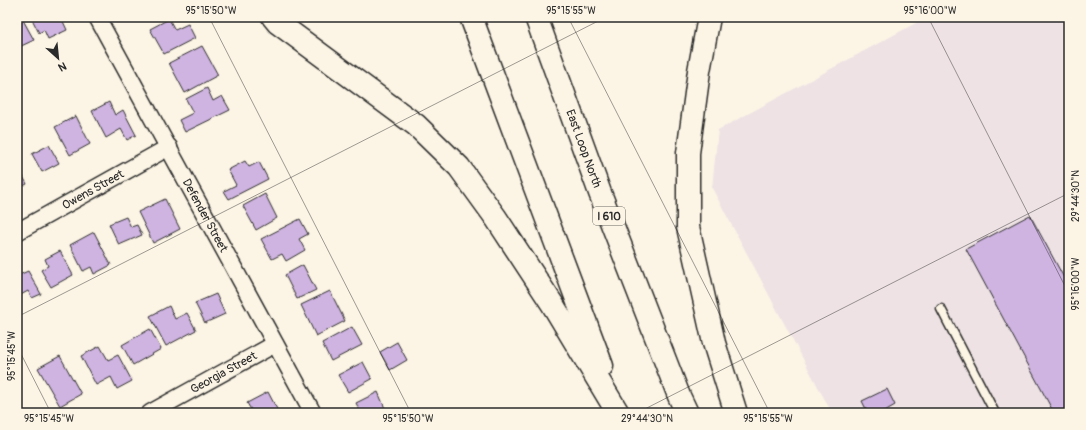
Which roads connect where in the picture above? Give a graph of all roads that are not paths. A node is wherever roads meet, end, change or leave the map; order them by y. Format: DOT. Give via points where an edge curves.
graph roads {
  1 [pos="97,17"];
  2 [pos="273,17"];
  3 [pos="471,17"];
  4 [pos="536,17"];
  5 [pos="709,17"];
  6 [pos="169,147"];
  7 [pos="17,232"];
  8 [pos="941,309"];
  9 [pos="275,344"];
  10 [pos="150,413"];
  11 [pos="313,413"];
  12 [pos="618,413"];
  13 [pos="687,413"];
  14 [pos="736,413"];
  15 [pos="995,413"];
  1 -- 6 [label="street, Defender Street"];
  2 -- 12 [label="highway" via="416,125 459,168 496,218 545,293"];
  3 -- 12 [label="highway"];
  4 -- 13 [label="highway, East Loop North / I 610" via="606,208"];
  5 -- 14 [label="highway" via="688,153 688,227 714,343"];
  6 -- 7 [label="street, Owens Street"];
  6 -- 9 [label="street, Defender Street"];
  8 -- 15 [label="lane"];
  9 -- 10 [label="street, Georgia Street"];
  9 -- 11 [label="street, Defender Street"];
}
